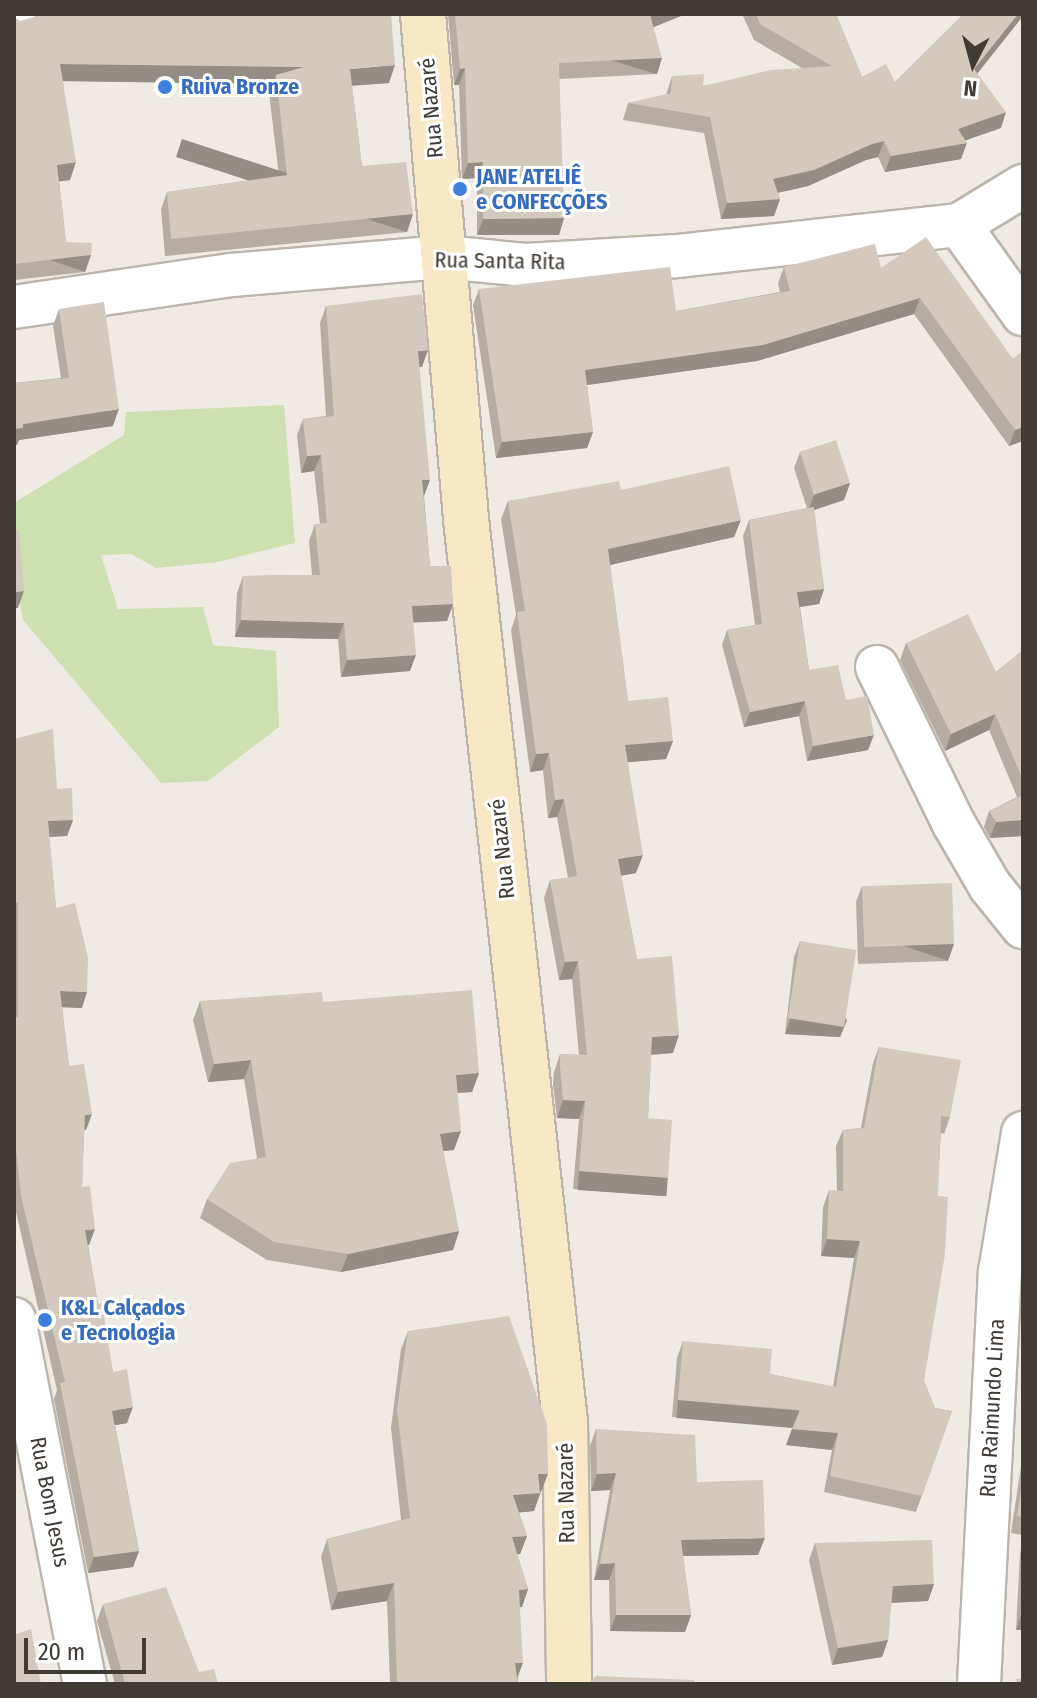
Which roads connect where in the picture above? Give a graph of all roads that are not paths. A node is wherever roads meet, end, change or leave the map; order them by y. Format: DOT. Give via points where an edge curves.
graph roads {
  1 [pos="423,14"];
  2 [pos="1023,186"];
  3 [pos="959,225"];
  4 [pos="444,257"];
  5 [pos="14,307"];
  6 [pos="1023,314"];
  7 [pos="877,667"];
  8 [pos="1023,927"];
  9 [pos="1023,1133"];
  10 [pos="14,1319"];
  11 [pos="1007,1422"];
  12 [pos="85,1684"];
  13 [pos="569,1684"];
  14 [pos="979,1684"];
  1 -- 4 [label="street, Rua Nazaré"];
  2 -- 3 [label="street, Rua Santa Rita"];
  3 -- 4 [label="street, Rua Santa Rita" via="632,259 526,265"];
  3 -- 6 [label="street"];
  4 -- 5 [label="street, Rua Santa Rita" via="232,275"];
  4 -- 13 [label="street, Rua Nazaré" via="466,519 565,1421"];
  7 -- 8 [label="street" via="954,824 990,886"];
  9 -- 11 [label="street, Rua Raimundo Lima" via="1000,1272"];
  10 -- 12 [label="street, Rua Bom Jesus"];
  11 -- 14 [label="street, Rua Raimundo Lima"];
}
